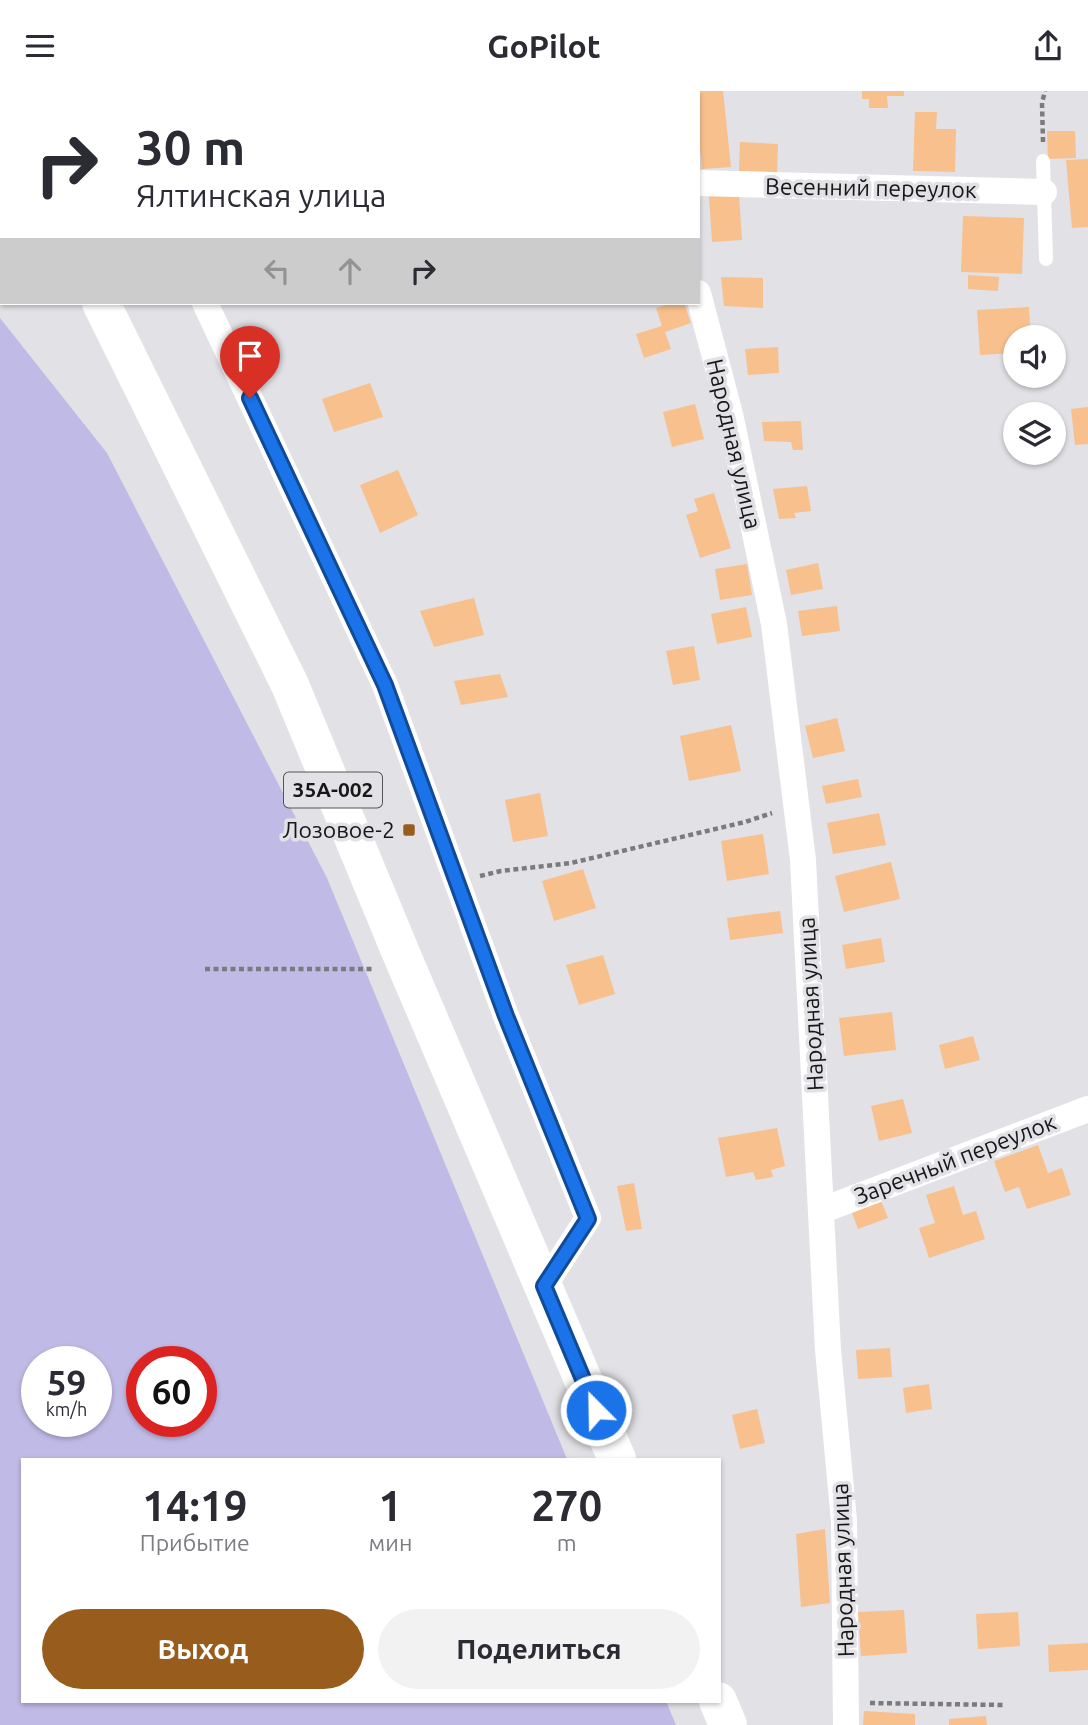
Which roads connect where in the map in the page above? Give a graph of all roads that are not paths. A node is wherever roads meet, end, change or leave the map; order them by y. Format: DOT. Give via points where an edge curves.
graph roads {
  1 [pos="1043,161"];
  2 [pos="700,183"];
  3 [pos="1044,192"];
  4 [pos="1046,259"];
  5 [pos="700,301"];
  6 [pos="102,305"];
  7 [pos="206,305"];
  8 [pos="1088,1109"];
  9 [pos="823,1210"];
  10 [pos="544,1286"];
  11 [pos="617,1458"];
  12 [pos="719,1703"];
  13 [pos="847,1714"];
  14 [pos="728,1725"];
  1 -- 3 [label="lane"];
  2 -- 3 [label="street, Весенний переулок"];
  3 -- 4 [label="lane"];
  5 -- 9 [label="street, Народная улица" via="730,414 774,624 804,874"];
  6 -- 10 [label="main road, 35А-002" via="290,685"];
  7 -- 10 [label="street" via="385,685 506,1016 588,1219"];
  8 -- 9 [label="street, Заречный переулок"];
  9 -- 13 [label="street, Народная улица" via="828,1350 844,1521"];
  10 -- 11 [label="main road, 35А-002"];
  12 -- 14 [label="main road"];
}
